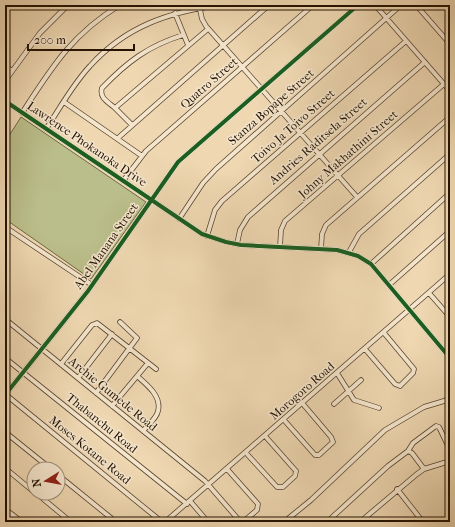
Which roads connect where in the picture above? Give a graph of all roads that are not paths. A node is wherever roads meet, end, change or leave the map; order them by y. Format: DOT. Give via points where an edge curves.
graph roads {
  1 [pos="68,5"];
  2 [pos="120,5"];
  3 [pos="220,5"];
  4 [pos="259,5"];
  5 [pos="269,5"];
  6 [pos="313,5"];
  7 [pos="358,5"];
  8 [pos="375,5"];
  9 [pos="401,5"];
  10 [pos="416,5"];
  11 [pos="199,6"];
  12 [pos="263,10"];
  13 [pos="175,13"];
  14 [pos="386,19"];
  15 [pos="208,29"];
  16 [pos="183,35"];
  17 [pos="406,41"];
  18 [pos="450,44"];
  19 [pos="188,45"];
  20 [pos="223,45"];
  21 [pos="425,62"];
  22 [pos="5,66"];
  23 [pos="242,67"];
  24 [pos="12,71"];
  25 [pos="5,82"];
  26 [pos="444,84"];
  27 [pos="261,90"];
  28 [pos="450,91"];
  29 [pos="5,101"];
  30 [pos="64,102"];
  31 [pos="115,108"];
  32 [pos="281,112"];
  33 [pos="22,113"];
  34 [pos="450,117"];
  35 [pos="132,125"];
  36 [pos="46,128"];
  37 [pos="301,134"];
  38 [pos="118,138"];
  39 [pos="318,154"];
  40 [pos="450,154"];
  41 [pos="142,156"];
  42 [pos="337,176"];
  43 [pos="123,181"];
  44 [pos="450,193"];
  45 [pos="357,197"];
  46 [pos="151,199"];
  47 [pos="179,219"];
  48 [pos="5,227"];
  49 [pos="450,231"];
  50 [pos="207,236"];
  51 [pos="237,244"];
  52 [pos="280,247"];
  53 [pos="321,249"];
  54 [pos="349,252"];
  55 [pos="370,264"];
  56 [pos="449,277"];
  57 [pos="92,285"];
  58 [pos="389,285"];
  59 [pos="429,293"];
  60 [pos="409,310"];
  61 [pos="450,316"];
  62 [pos="5,319"];
  63 [pos="120,322"];
  64 [pos="384,333"];
  65 [pos="112,334"];
  66 [pos="42,349"];
  67 [pos="130,349"];
  68 [pos="365,349"];
  69 [pos="5,358"];
  70 [pos="450,358"];
  71 [pos="148,363"];
  72 [pos="61,364"];
  73 [pos="156,369"];
  74 [pos="24,372"];
  75 [pos="337,373"];
  76 [pos="137,376"];
  77 [pos="78,378"];
  78 [pos="361,380"];
  79 [pos="96,392"];
  80 [pos="349,392"];
  81 [pos="5,394"];
  82 [pos="450,398"];
  83 [pos="303,404"];
  84 [pos="334,404"];
  85 [pos="112,406"];
  86 [pos="379,408"];
  87 [pos="284,420"];
  88 [pos="143,431"];
  89 [pos="5,432"];
  90 [pos="265,436"];
  91 [pos="450,450"];
  92 [pos="408,451"];
  93 [pos="246,453"];
  94 [pos="41,461"];
  95 [pos="450,461"];
  96 [pos="5,468"];
  97 [pos="227,469"];
  98 [pos="424,469"];
  99 [pos="66,481"];
  100 [pos="26,485"];
  101 [pos="209,485"];
  102 [pos="397,489"];
  103 [pos="46,501"];
  104 [pos="188,503"];
  105 [pos="5,509"];
  106 [pos="13,515"];
  107 [pos="171,517"];
  108 [pos="6,522"];
  109 [pos="22,522"];
  110 [pos="71,522"];
  111 [pos="116,522"];
  112 [pos="162,522"];
  113 [pos="165,522"];
  114 [pos="176,522"];
  115 [pos="208,522"];
  116 [pos="284,522"];
  117 [pos="327,522"];
  118 [pos="360,522"];
  119 [pos="423,522"];
  1 -- 24 [label="street" via="40,33"];
  2 -- 33 [label="street" via="93,23 67,47"];
  3 -- 11 [label="street"];
  4 -- 12 [label="street"];
  5 -- 12 [label="street"];
  6 -- 23 [label="street, Quatro Street"];
  7 -- 27 [label="street, Abel Manana Street"];
  8 -- 14 [label="street"];
  9 -- 14 [label="street, Stanza Bopape Street"];
  10 -- 18 [label="street"];
  11 -- 13 [label="street"];
  11 -- 15 [label="street" via="203,22"];
  12 -- 20 [label="street"];
  13 -- 16 [label="street"];
  13 -- 30 [label="street" via="134,30 112,46 90,66"];
  14 -- 17 [label="street"];
  14 -- 32 [label="street, Stanza Bopape Street"];
  15 -- 19 [label="street"];
  15 -- 20 [label="street"];
  16 -- 19 [label="street"];
  16 -- 31 [label="street" via="145,51 102,88 102,97"];
  17 -- 21 [label="street"];
  17 -- 37 [label="street, Toivo Ja Toivo Street"];
  19 -- 31 [label="street"];
  20 -- 23 [label="street"];
  20 -- 35 [label="street"];
  21 -- 26 [label="street"];
  21 -- 39 [label="street, Andries Raditsela Street"];
  22 -- 24 [label="street"];
  23 -- 27 [label="street"];
  23 -- 41 [label="street, Quatro Street"];
  24 -- 25 [label="street"];
  26 -- 28 [label="street"];
  26 -- 42 [label="street, Johny Makhathini Street"];
  27 -- 32 [label="street"];
  27 -- 46 [label="street, Abel Manana Street" via="183,157"];
  29 -- 33 [label="street, Lawrence Phokanoka Drive"];
  30 -- 36 [label="street"];
  30 -- 38 [label="street"];
  31 -- 35 [label="street"];
  32 -- 37 [label="street"];
  32 -- 47 [label="street, Stanza Bopape Street" via="211,174"];
  33 -- 36 [label="street, Lawrence Phokanoka Drive"];
  34 -- 45 [label="street"];
  35 -- 38 [label="street"];
  36 -- 43 [label="street, Lawrence Phokanoka Drive"];
  37 -- 39 [label="street"];
  37 -- 50 [label="street, Toivo Ja Toivo Street" via="222,201 215,210"];
  38 -- 41 [label="street"];
  39 -- 42 [label="street"];
  39 -- 51 [label="street, Andries Raditsela Street" via="245,220"];
  40 -- 54 [label="street" via="359,234"];
  41 -- 43 [label="street, Quatro Street"];
  42 -- 45 [label="street"];
  42 -- 52 [label="street, Johny Makhathini Street" via="285,221 281,230"];
  43 -- 46 [label="street, Lawrence Phokanoka Drive"];
  44 -- 55 [label="street"];
  45 -- 53 [label="street" via="326,226 322,234"];
  46 -- 47 [label="street, Lawrence Phokanoka Drive"];
  46 -- 57 [label="street, Abel Manana Street"];
  47 -- 50 [label="street, Lawrence Phokanoka Drive"];
  48 -- 57 [label="street"];
  49 -- 58 [label="street"];
  50 -- 51 [label="street, Lawrence Phokanoka Drive"];
  51 -- 52 [label="street, Lawrence Phokanoka Drive"];
  52 -- 53 [label="street, Lawrence Phokanoka Drive"];
  53 -- 54 [label="street, Lawrence Phokanoka Drive"];
  54 -- 55 [label="street, Lawrence Phokanoka Drive"];
  55 -- 58 [label="street, Lawrence Phokanoka Drive"];
  56 -- 59 [label="street, Morogoro Road"];
  57 -- 66 [label="street, Abel Manana Street"];
  58 -- 60 [label="street, Lawrence Phokanoka Drive"];
  59 -- 60 [label="street, Morogoro Road"];
  59 -- 61 [label="street"];
  60 -- 64 [label="street, Morogoro Road"];
  60 -- 70 [label="street, Lawrence Phokanoka Drive"];
  62 -- 66 [label="street, Archie Gumede Road"];
  63 -- 67 [label="street" via="137,337"];
  64 -- 68 [label="street, Morogoro Road"];
  64 -- 68 [label="street" via="414,369 400,386 395,384"];
  65 -- 67 [label="street"];
  65 -- 72 [label="street" via="98,323 92,325"];
  65 -- 77 [label="street"];
  66 -- 72 [label="street, Archie Gumede Road"];
  66 -- 74 [label="street, Abel Manana Street"];
  67 -- 71 [label="street"];
  67 -- 79 [label="street"];
  68 -- 75 [label="street, Morogoro Road"];
  69 -- 74 [label="street, Thabanchu Road"];
  71 -- 73 [label="street"];
  71 -- 76 [label="street"];
  72 -- 77 [label="street, Archie Gumede Road"];
  74 -- 81 [label="street, Abel Manana Street"];
  74 -- 104 [label="street, Thabanchu Road"];
  75 -- 80 [label="street"];
  75 -- 83 [label="street, Morogoro Road"];
  76 -- 85 [label="street"];
  76 -- 88 [label="street" via="152,389 158,408 157,414"];
  77 -- 79 [label="street, Archie Gumede Road"];
  78 -- 80 [label="street"];
  79 -- 85 [label="street, Archie Gumede Road"];
  80 -- 84 [label="street"];
  80 -- 86 [label="street" via="357,402"];
  81 -- 112 [label="street, Moses Kotane Road"];
  82 -- 116 [label="street" via="424,407 385,430"];
  83 -- 87 [label="street, Morogoro Road"];
  83 -- 87 [label="street" via="331,437 331,446 315,455"];
  85 -- 88 [label="street, Archie Gumede Road"];
  87 -- 90 [label="street, Morogoro Road"];
  88 -- 101 [label="street, Archie Gumede Road"];
  89 -- 94 [label="street"];
  90 -- 93 [label="street, Morogoro Road"];
  90 -- 93 [label="street" via="296,471 295,476 283,487 276,487"];
  91 -- 92 [label="street" via="438,426 416,441"];
  92 -- 98 [label="street"];
  92 -- 117 [label="street"];
  93 -- 97 [label="street, Morogoro Road"];
  95 -- 98 [label="street"];
  96 -- 100 [label="street"];
  97 -- 101 [label="street, Morogoro Road"];
  97 -- 101 [label="street, Archie Gumede Road" via="257,503 256,510 245,520 239,520"];
  98 -- 102 [label="street"];
  99 -- 111 [label="street"];
  101 -- 104 [label="street, Morogoro Road"];
  102 -- 118 [label="street"];
  102 -- 119 [label="street"];
  103 -- 110 [label="street"];
  104 -- 107 [label="street, Morogoro Road"];
  104 -- 115 [label="street, Thabanchu Road"];
  105 -- 106 [label="street"];
  106 -- 108 [label="street"];
  106 -- 109 [label="street"];
  107 -- 113 [label="street, Morogoro Road"];
  107 -- 114 [label="street"];
}
